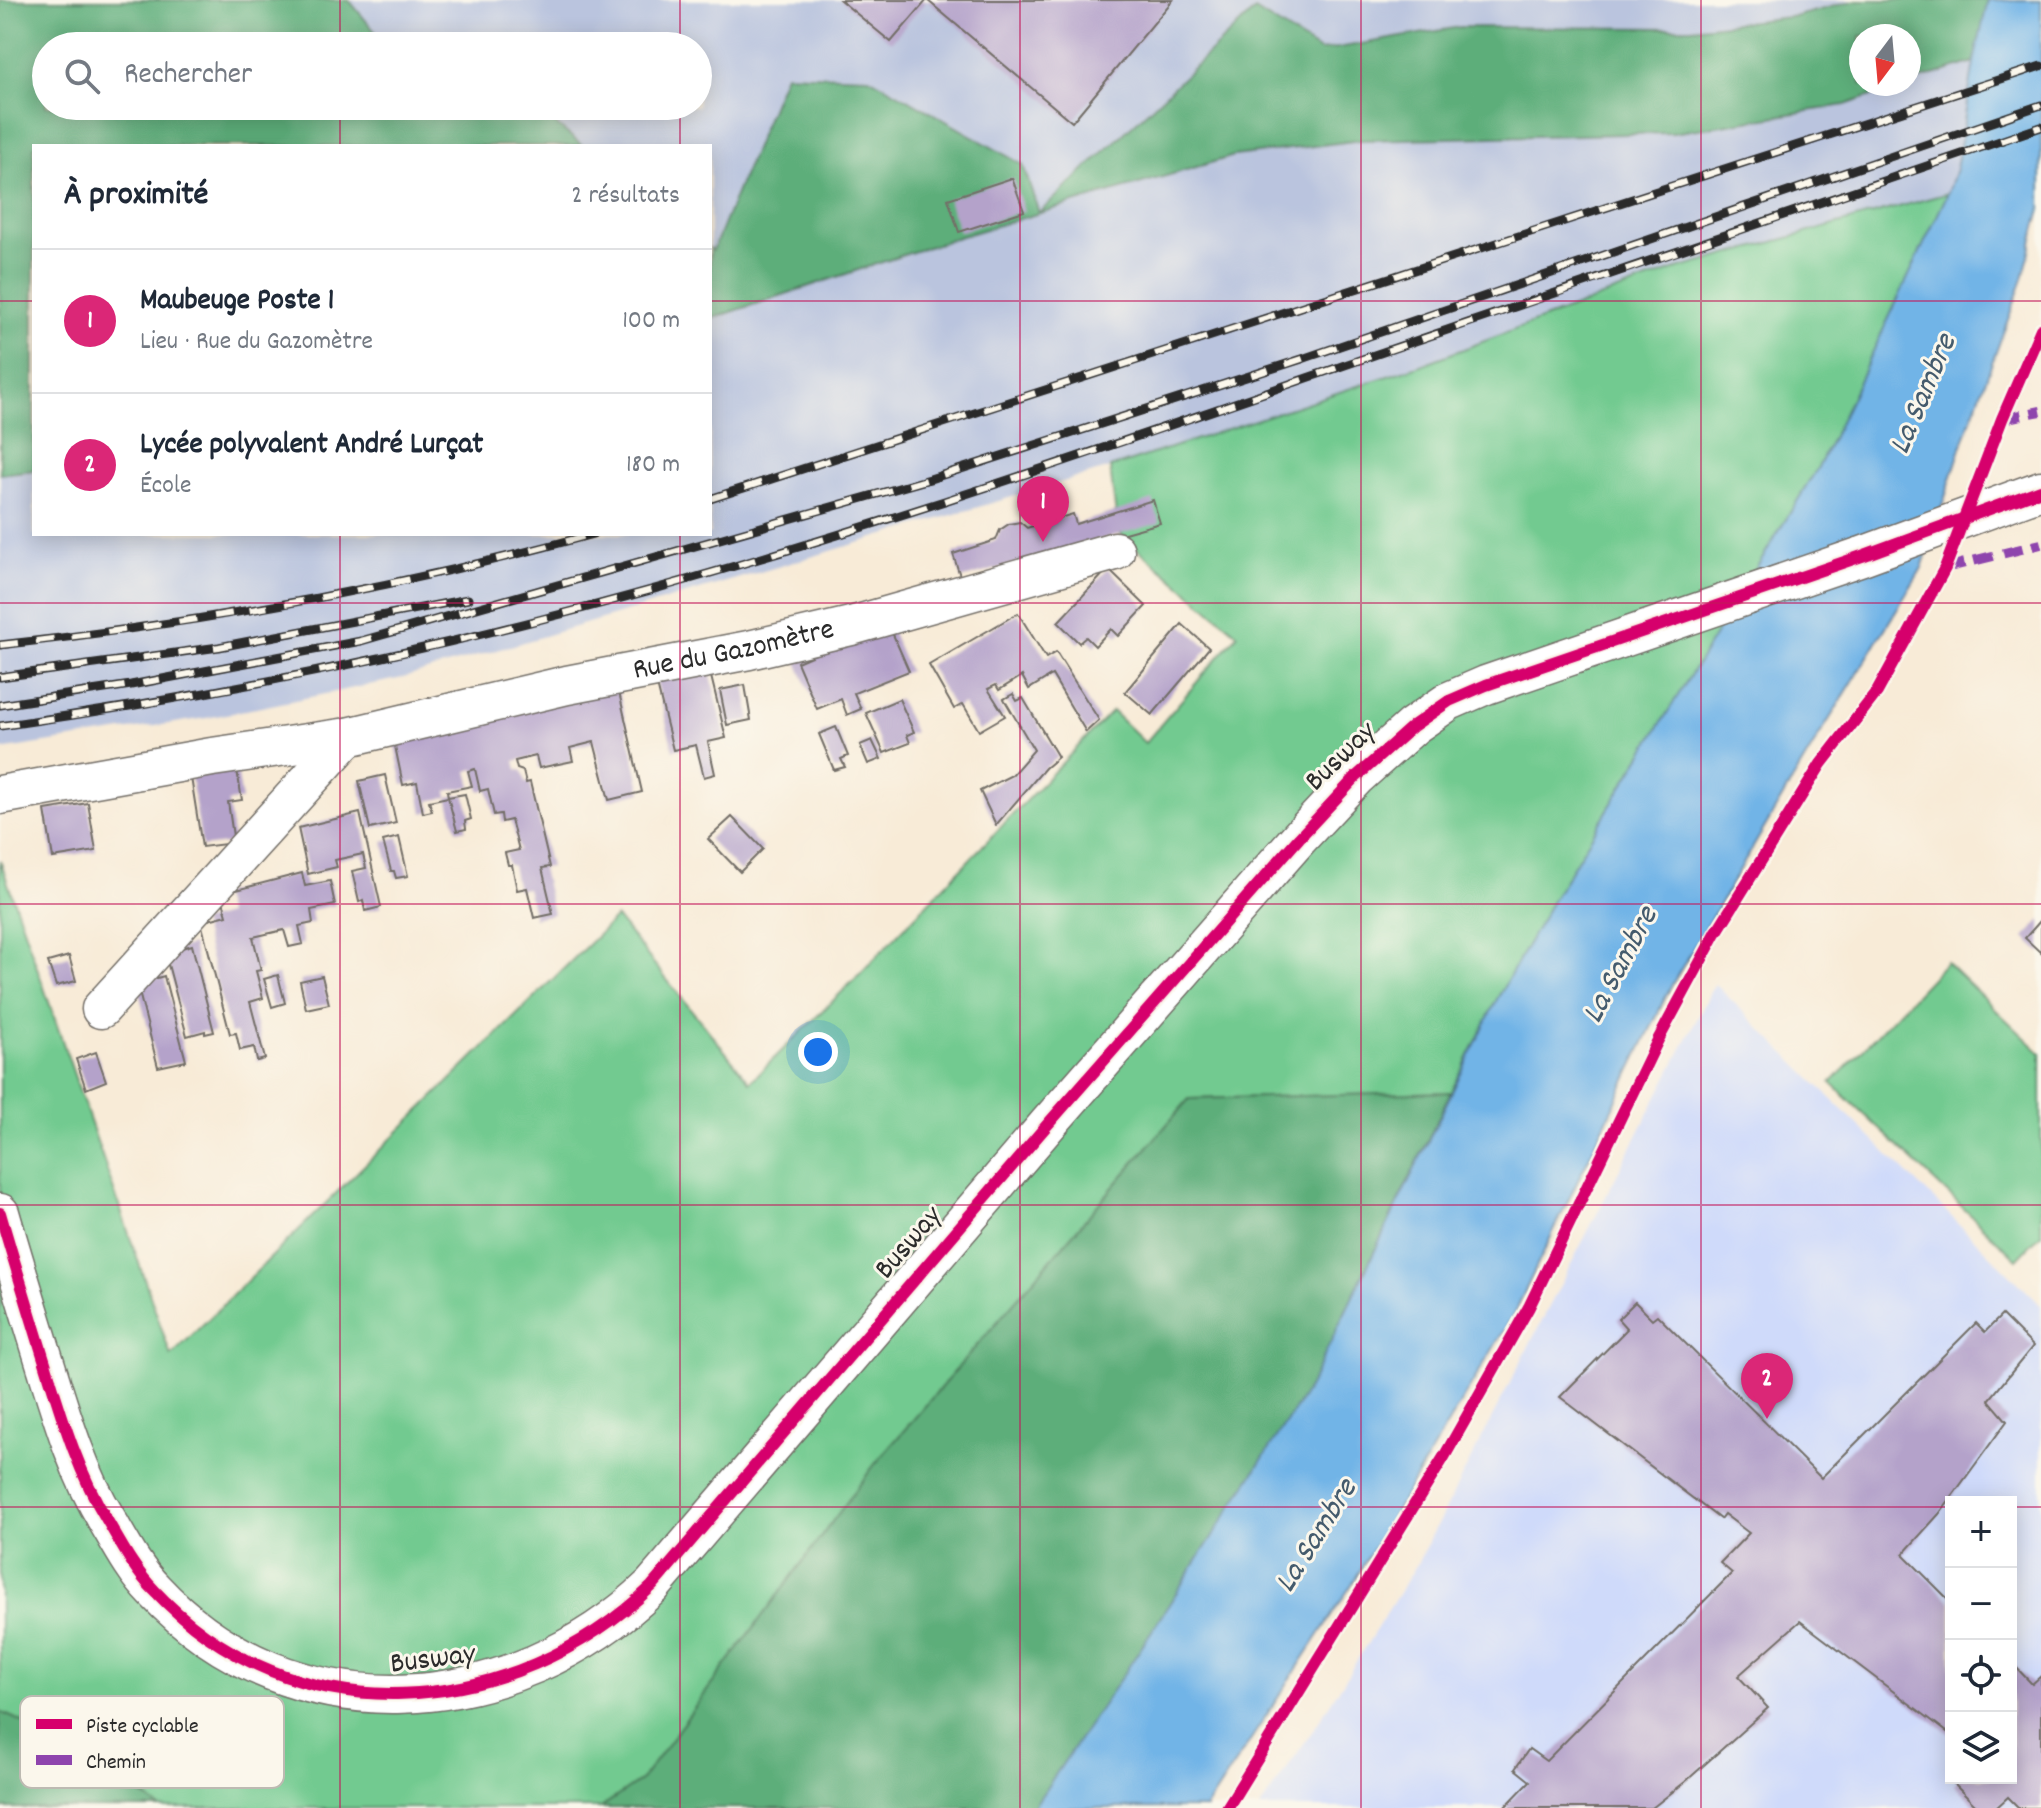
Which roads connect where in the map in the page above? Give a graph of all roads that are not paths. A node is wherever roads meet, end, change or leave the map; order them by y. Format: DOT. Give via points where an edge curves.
graph roads {
  1 [pos="2041,490"];
  2 [pos="1115,551"];
  3 [pos="348,737"];
  4 [pos="0,795"];
  5 [pos="101,1009"];
  6 [pos="0,1213"];
  1 -- 6 [label="street, Busway" via="1486,685 1449,701 1413,726 1308,827 652,1586 597,1632 524,1671 444,1692 360,1692 267,1668 221,1647 186,1619 153,1590 85,1478"];
  2 -- 3 [label="street, Rue du Gazomètre" via="851,626"];
  3 -- 4 [label="street, Rue du Gazomètre"];
  3 -- 5 [label="street"];
}
